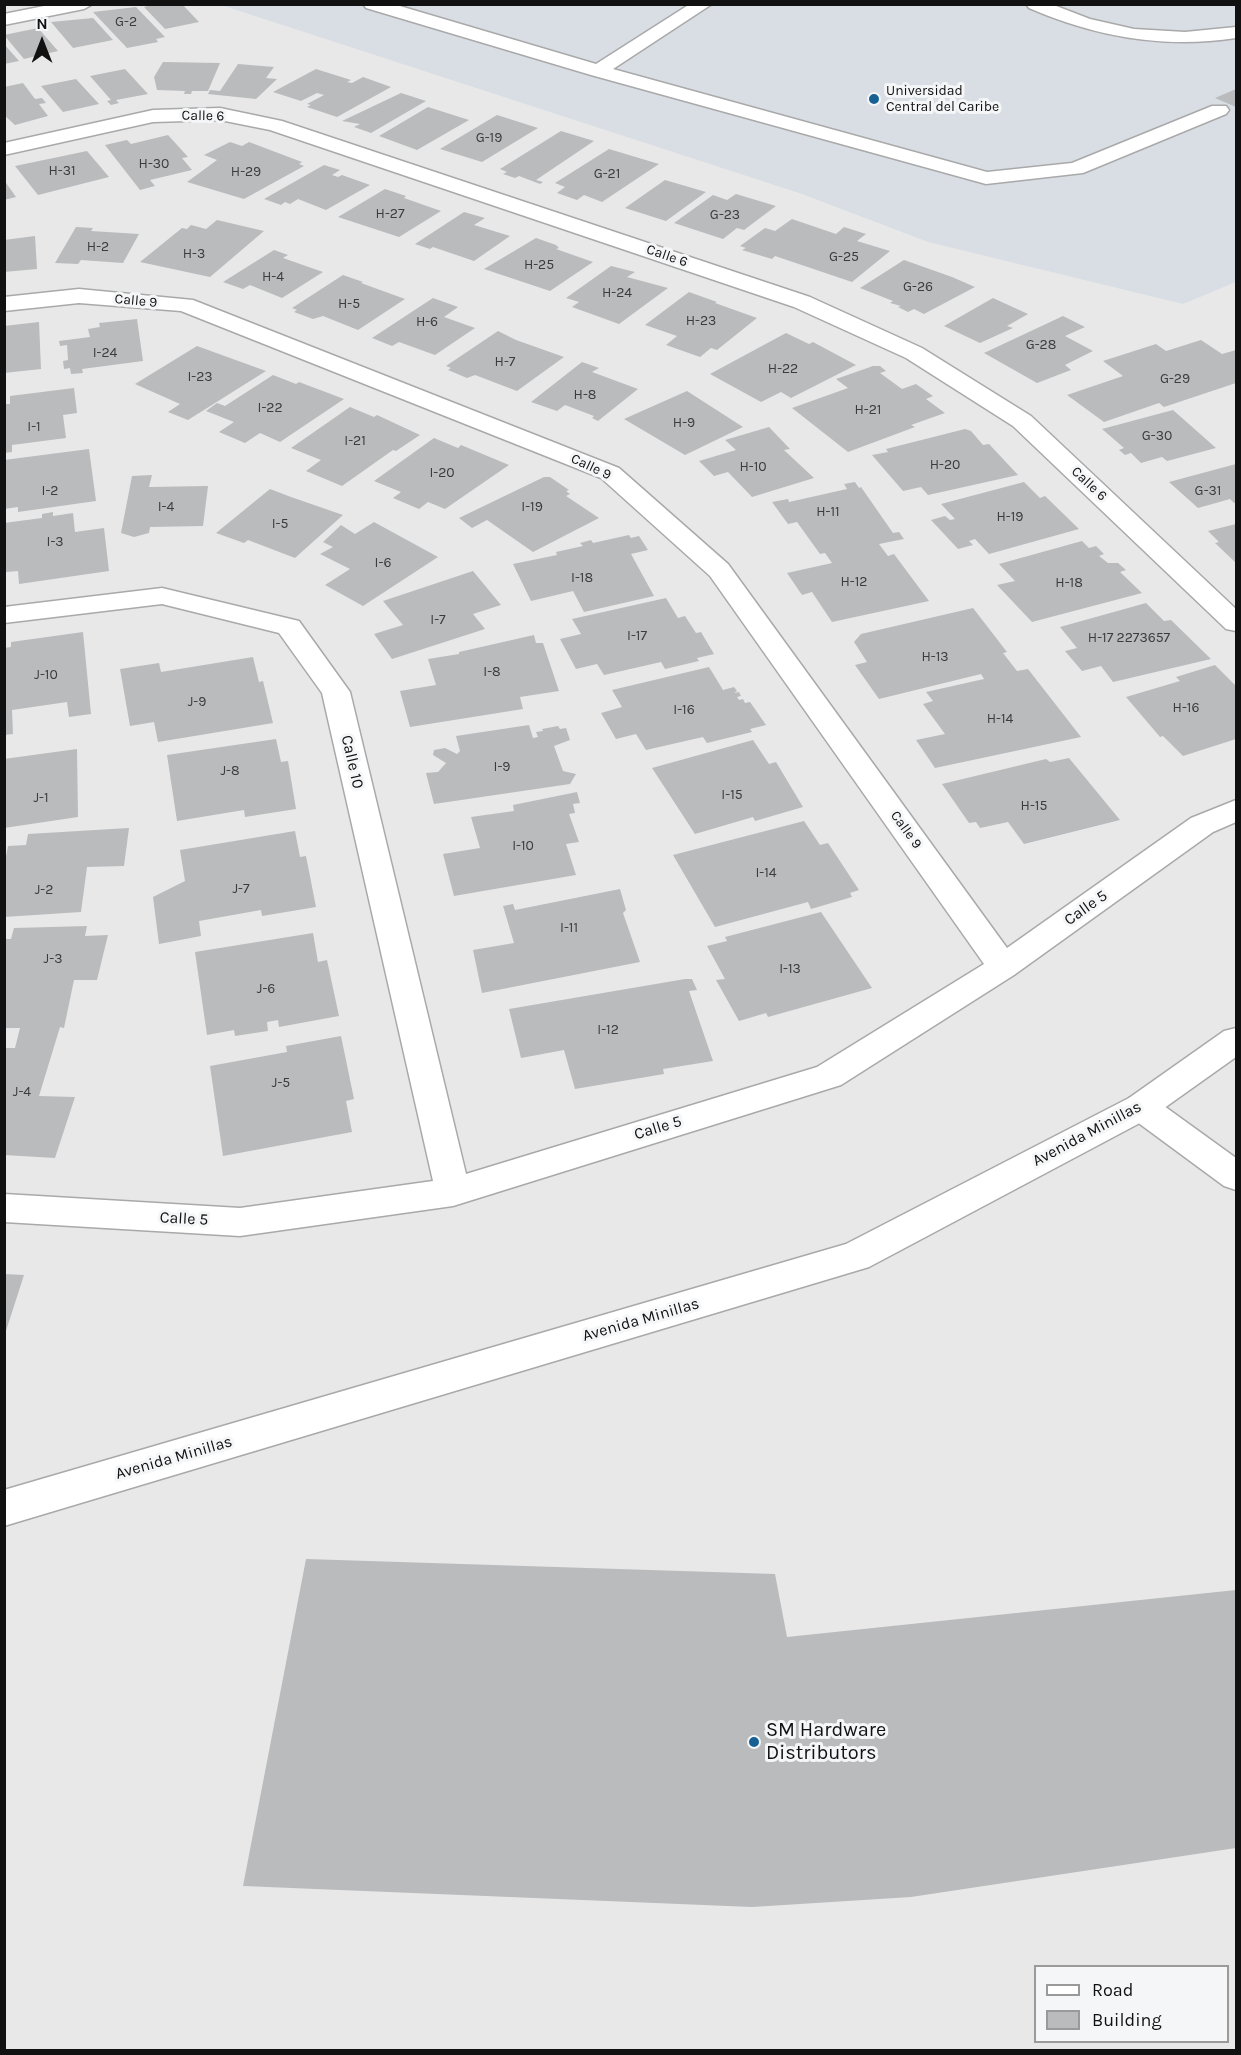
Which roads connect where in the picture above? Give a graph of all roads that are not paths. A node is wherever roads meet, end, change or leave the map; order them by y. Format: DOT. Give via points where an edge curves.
graph roads {
  1 [pos="84,4"];
  2 [pos="372,4"];
  3 [pos="703,4"];
  4 [pos="1035,4"];
  5 [pos="4,20"];
  6 [pos="1236,33"];
  7 [pos="598,71"];
  8 [pos="1219,110"];
  9 [pos="4,149"];
  10 [pos="4,304"];
  11 [pos="4,615"];
  12 [pos="1236,623"];
  13 [pos="1236,810"];
  14 [pos="1003,967"];
  15 [pos="1236,1040"];
  16 [pos="1141,1107"];
  17 [pos="1236,1176"];
  18 [pos="453,1191"];
  19 [pos="4,1208"];
  20 [pos="4,1508"];
  1 -- 5 [label="street"];
  2 -- 7 [label="street"];
  3 -- 7 [label="street"];
  4 -- 6 [label="street" via="1061,17 1132,35 1206,39"];
  7 -- 8 [label="street" via="986,178 1076,169"];
  9 -- 12 [label="street, Calle 6" via="153,116 220,114 275,125 802,302 914,353 1023,421"];
  10 -- 14 [label="street, Calle 9" via="79,296 185,305 610,473 720,570"];
  11 -- 18 [label="street, Calle 10" via="162,596 289,627 336,692"];
  13 -- 14 [label="street, Calle 5" via="1202,825"];
  14 -- 18 [label="street, Calle 5" via="829,1076"];
  15 -- 16 [label="street, Avenida Minillas"];
  16 -- 17 [label="street"];
  16 -- 20 [label="street, Avenida Minillas" via="856,1256"];
  18 -- 19 [label="street, Calle 5" via="240,1222"];
}
